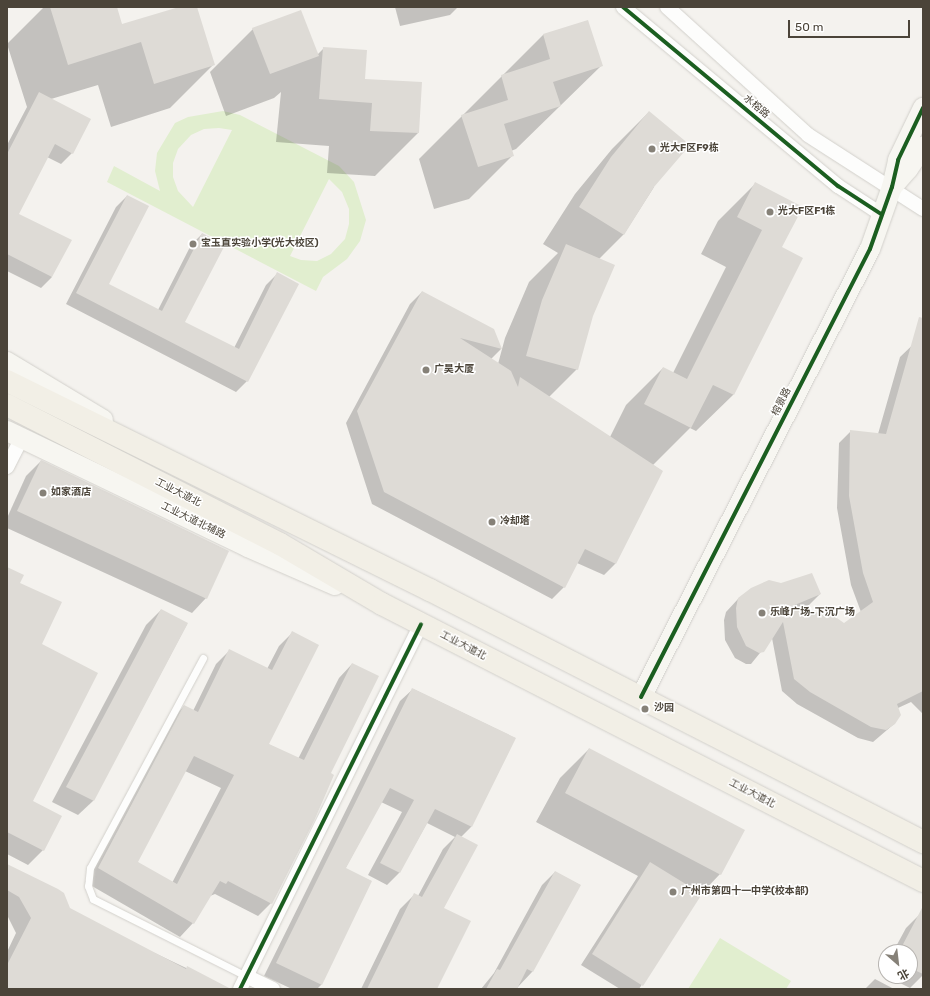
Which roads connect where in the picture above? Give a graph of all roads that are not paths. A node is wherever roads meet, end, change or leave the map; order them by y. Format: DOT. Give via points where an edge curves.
graph roads {
  1 [pos="623,7"];
  2 [pos="667,7"];
  3 [pos="923,108"];
  4 [pos="923,147"];
  5 [pos="892,187"];
  6 [pos="923,209"];
  7 [pos="881,214"];
  8 [pos="7,362"];
  9 [pos="7,381"];
  10 [pos="7,405"];
  11 [pos="14,435"];
  12 [pos="148,452"];
  13 [pos="7,467"];
  14 [pos="382,604"];
  15 [pos="422,624"];
  16 [pos="203,658"];
  17 [pos="641,697"];
  18 [pos="923,842"];
  19 [pos="923,881"];
  20 [pos="246,976"];
  21 [pos="240,989"];
  22 [pos="273,989"];
  1 -- 7 [label="street, 水榕路" via="838,186"];
  2 -- 5 [label="street, 水榕路" via="808,135"];
  3 -- 5 [label="street, 榕景路" via="898,160"];
  4 -- 5 [label="street, 榕景路"];
  5 -- 6 [label="street, 水榕路"];
  5 -- 7 [label="street, 榕景路"];
  7 -- 17 [label="street, 榕景路" via="870,249"];
  8 -- 12 [label="street" via="86,408"];
  9 -- 12 [label="main road"];
  10 -- 14 [label="main road, 工业大道北" via="280,544"];
  11 -- 13 [label="street"];
  11 -- 14 [label="street, 工业大道北辅路" via="248,547"];
  12 -- 17 [label="main road"];
  14 -- 15 [label="main road, 工业大道北"];
  15 -- 19 [label="main road, 工业大道北"];
  15 -- 20 [label="street"];
  16 -- 20 [label="lane" via="90,868 88,886 93,899"];
  17 -- 18 [label="main road"];
  20 -- 21 [label="street"];
  20 -- 22 [label="street"];
}
